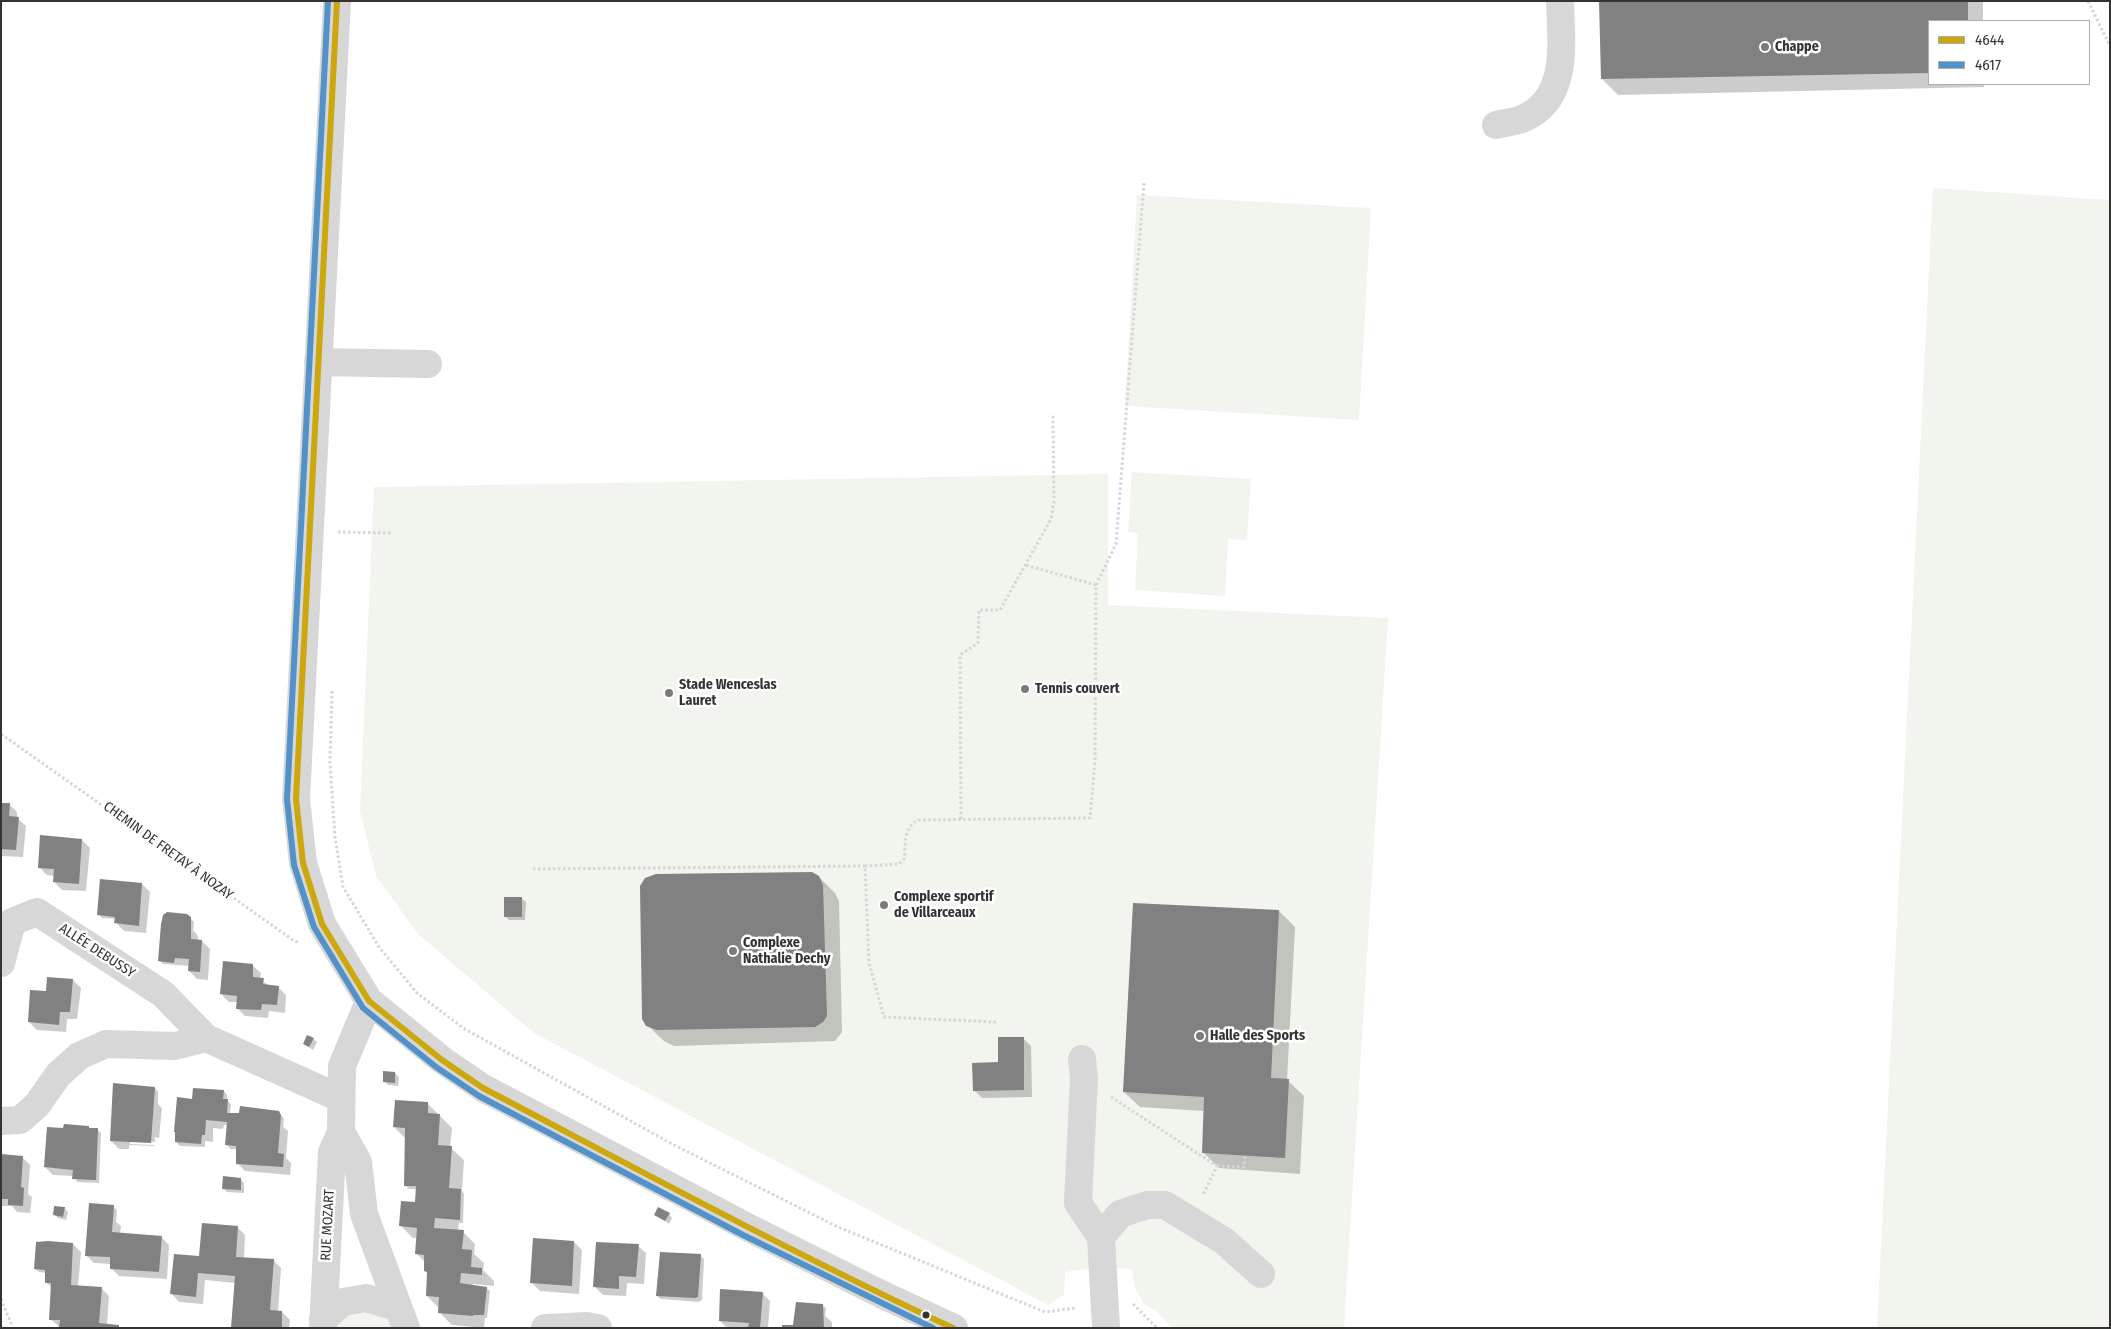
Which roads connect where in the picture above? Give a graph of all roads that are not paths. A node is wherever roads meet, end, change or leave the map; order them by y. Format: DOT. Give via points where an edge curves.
graph roads {
  1 [pos="337,1"];
  2 [pos="1560,1"];
  3 [pos="1496,125"];
  4 [pos="318,362"];
  5 [pos="428,364"];
  6 [pos="1,962"];
  7 [pos="369,1002"];
  8 [pos="206,1038"];
  9 [pos="1083,1069"];
  10 [pos="340,1098"];
  11 [pos="1,1121"];
  12 [pos="341,1132"];
  13 [pos="1101,1237"];
  14 [pos="1261,1274"];
  15 [pos="1106,1316"];
  16 [pos="401,1317"];
  17 [pos="323,1323"];
  18 [pos="545,1328"];
  19 [pos="598,1328"];
  20 [pos="954,1328"];
  1 -- 4 [label="street"];
  2 -- 3 [label="street" via="1561,56 1557,83 1540,108 1522,119"];
  4 -- 5 [label="street"];
  4 -- 7 [label="street" via="296,799 303,863 322,924"];
  6 -- 8 [label="street, ALLÉE DEBUSSY" via="12,922 38,912 163,994"];
  7 -- 10 [label="street, RUE MOZART" via="342,1066"];
  7 -- 20 [label="street" via="483,1088 747,1227"];
  8 -- 10 [label="street, ALLÉE DEBUSSY"];
  8 -- 11 [label="street" via="175,1046 106,1044 79,1056 58,1075 37,1105 20,1120"];
  9 -- 13 [label="street" via="1078,1203"];
  10 -- 12 [label="street, RUE MOZART"];
  12 -- 16 [label="street, RUE MOZART" via="358,1162 364,1214"];
  12 -- 17 [label="street, RUE MOZART" via="332,1152"];
  13 -- 14 [label="street" via="1120,1214 1147,1205 1165,1205 1224,1241"];
  13 -- 15 [label="street"];
  16 -- 17 [label="street, RUE MOZART" via="366,1298 343,1302"];
  18 -- 19 [label="street"];
}
